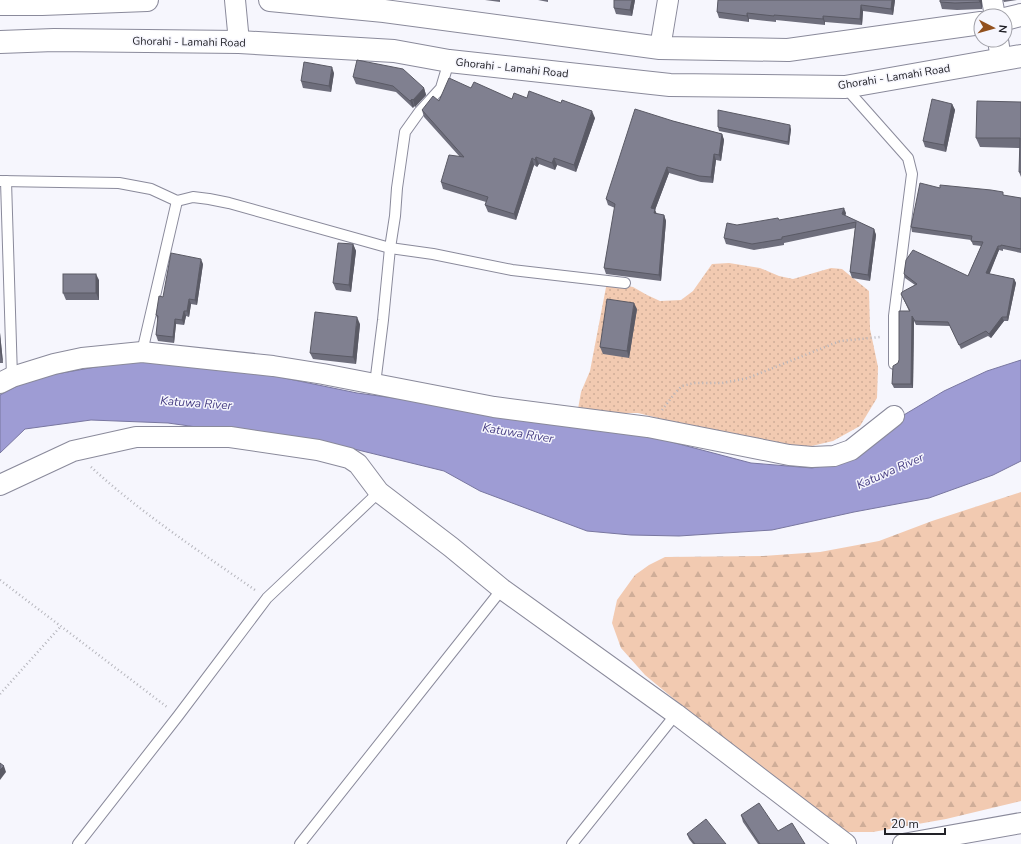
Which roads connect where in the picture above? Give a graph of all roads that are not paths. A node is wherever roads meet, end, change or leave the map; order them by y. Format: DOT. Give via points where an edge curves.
graph roads {
  1 [pos="147,0"];
  2 [pos="235,0"];
  3 [pos="270,0"];
  4 [pos="668,0"];
  5 [pos="0,4"];
  6 [pos="387,6"];
  7 [pos="973,23"];
  8 [pos="0,42"];
  9 [pos="239,42"];
  10 [pos="660,48"];
  11 [pos="1007,52"];
  12 [pos="450,61"];
  13 [pos="845,87"];
  14 [pos="3,181"];
  15 [pos="177,201"];
  16 [pos="390,248"];
  17 [pos="625,283"];
  18 [pos="142,352"];
  19 [pos="894,364"];
  20 [pos="6,380"];
  21 [pos="375,384"];
  22 [pos="894,416"];
  23 [pos="0,485"];
  24 [pos="379,492"];
  25 [pos="502,589"];
  26 [pos="676,714"];
  27 [pos="1021,823"];
  28 [pos="78,844"];
  29 [pos="300,844"];
  30 [pos="572,844"];
  31 [pos="846,844"];
  32 [pos="903,844"];
  1 -- 5 [label="main road"];
  2 -- 9 [label="street"];
  3 -- 6 [label="main road"];
  4 -- 10 [label="street"];
  6 -- 10 [label="main road"];
  7 -- 10 [label="main road" via="788,50"];
  8 -- 9 [label="main road, Ghorahi - Lamahi Road"];
  9 -- 12 [label="main road, Ghorahi - Lamahi Road" via="394,51"];
  11 -- 13 [label="main road, Ghorahi - Lamahi Road"];
  12 -- 13 [label="main road, Ghorahi - Lamahi Road" via="670,84"];
  12 -- 16 [label="lane" via="441,88 405,132"];
  13 -- 19 [label="lane" via="908,158 912,174 894,316"];
  14 -- 15 [label="lane" via="119,183 151,189"];
  14 -- 20 [label="lane"];
  15 -- 16 [label="lane" via="193,197 216,200"];
  15 -- 18 [label="lane"];
  16 -- 17 [label="lane" via="512,270"];
  16 -- 21 [label="lane"];
  18 -- 20 [label="street" via="82,358 54,364"];
  18 -- 21 [label="street" via="273,366"];
  21 -- 22 [label="street" via="494,407 648,428 789,455 812,457 834,456 851,450"];
  23 -- 24 [label="street" via="73,451 136,437 230,437 318,450 349,458 358,464"];
  24 -- 25 [label="street"];
  24 -- 28 [label="lane" via="267,598"];
  25 -- 26 [label="street"];
  25 -- 29 [label="lane"];
  26 -- 30 [label="lane"];
  26 -- 31 [label="street"];
  27 -- 32 [label="street"];
}
